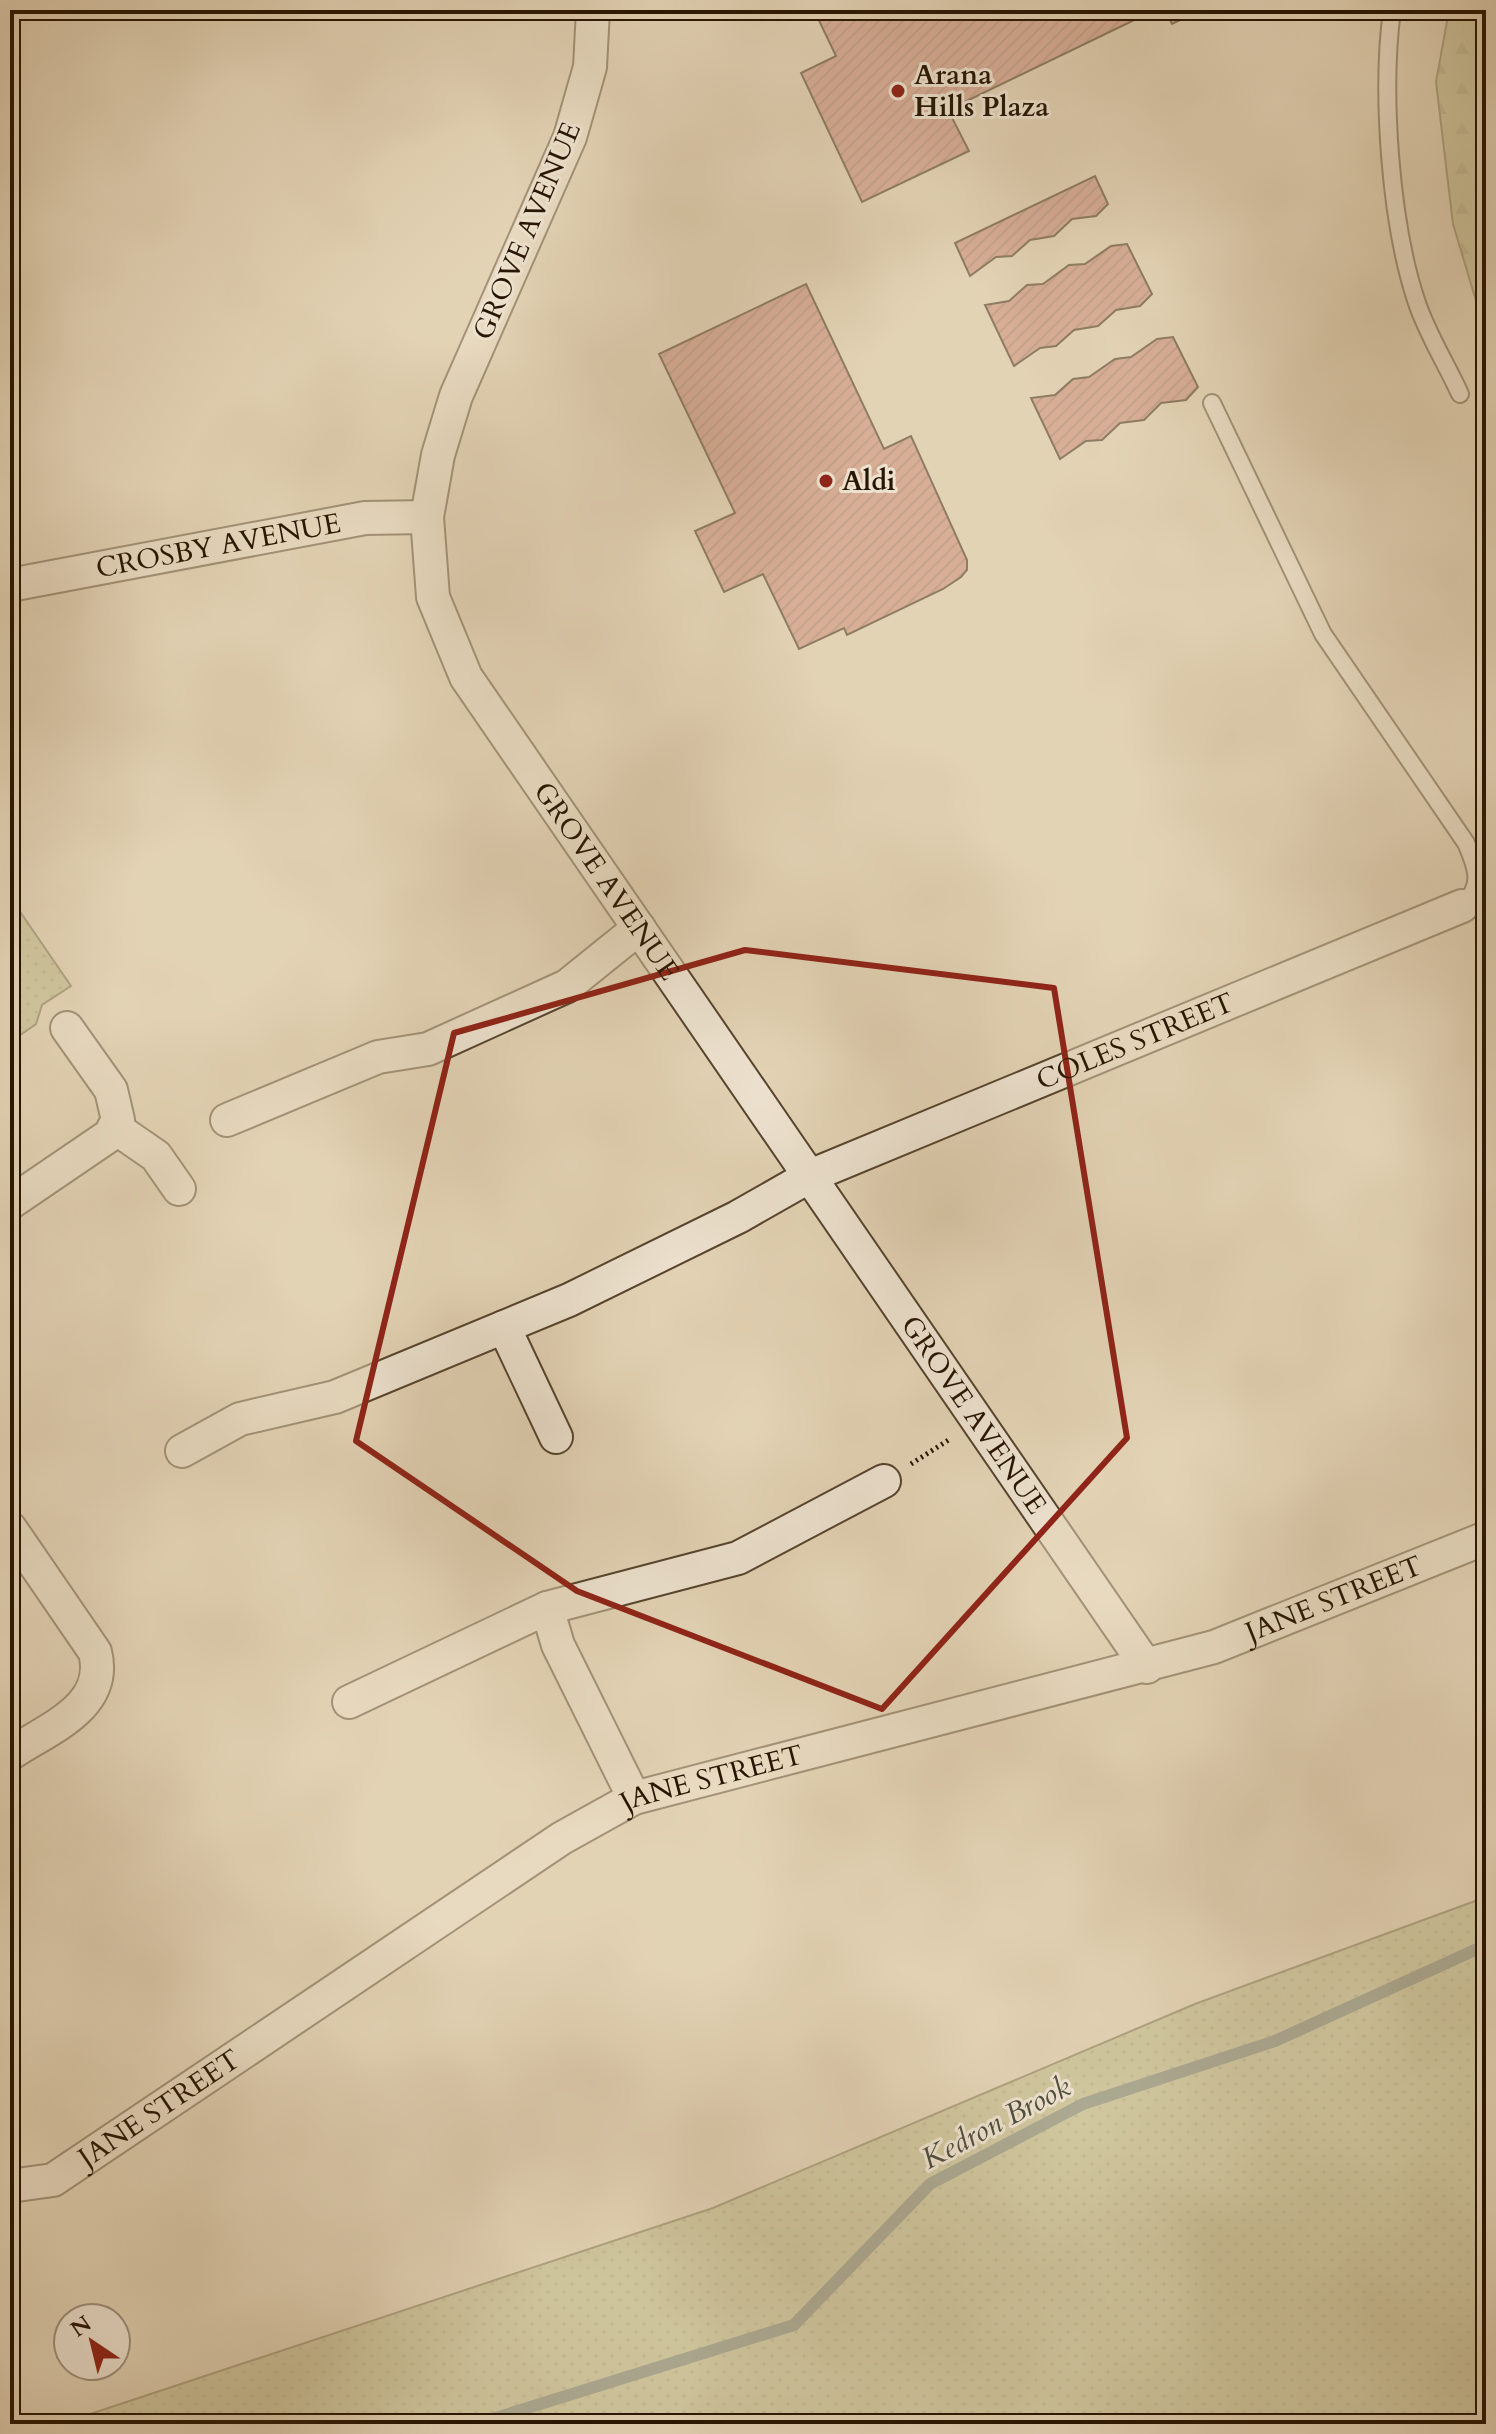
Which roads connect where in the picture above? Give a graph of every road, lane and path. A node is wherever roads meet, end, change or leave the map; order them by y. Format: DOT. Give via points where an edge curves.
graph roads {
  1 [pos="593,10"];
  2 [pos="1392,10"];
  3 [pos="1460,394"];
  4 [pos="1212,403"];
  5 [pos="427,517"];
  6 [pos="10,585"];
  7 [pos="1462,906"];
  8 [pos="639,928"];
  9 [pos="67,1028"];
  10 [pos="227,1120"];
  11 [pos="114,1127"];
  12 [pos="810,1176"];
  13 [pos="179,1189"];
  14 [pos="10,1203"];
  15 [pos="504,1327"];
  16 [pos="979,1424"];
  17 [pos="556,1437"];
  18 [pos="182,1451"];
  19 [pos="884,1481"];
  20 [pos="10,1528"];
  21 [pos="1486,1538"];
  22 [pos="547,1608"];
  23 [pos="1147,1667"];
  24 [pos="349,1702"];
  25 [pos="10,1754"];
  26 [pos="634,1798"];
  27 [pos="14,2184"];
  1 -- 5 [label="street, GROVE AVENUE" via="590,67 570,137 456,396"];
  2 -- 3 [label="lane" via="1390,119 1402,238 1416,302"];
  4 -- 7 [label="lane" via="1323,634 1466,843 1478,881"];
  5 -- 6 [label="street, CROSBY AVENUE" via="365,518"];
  5 -- 8 [label="street, GROVE AVENUE" via="433,597 466,677"];
  7 -- 12 [label="street, COLES STREET"];
  8 -- 10 [label="street" via="567,986 428,1049 378,1057"];
  8 -- 12 [label="street, GROVE AVENUE"];
  9 -- 11 [label="street" via="111,1090 118,1120"];
  11 -- 13 [label="street" via="156,1156"];
  11 -- 14 [label="street" via="110,1135"];
  12 -- 15 [label="street, COLES STREET" via="738,1217"];
  12 -- 16 [label="street, GROVE AVENUE"];
  15 -- 17 [label="street"];
  15 -- 18 [label="street, COLES STREET" via="335,1397 240,1419"];
  16 -- 19 [label="path"];
  16 -- 23 [label="street, GROVE AVENUE"];
  19 -- 22 [label="street" via="738,1558"];
  20 -- 25 [label="street" via="95,1652 101,1673 95,1692 81,1707"];
  21 -- 23 [label="street, JANE STREET" via="1214,1647"];
  22 -- 24 [label="street"];
  22 -- 26 [label="street" via="558,1645"];
  23 -- 26 [label="street, JANE STREET"];
  26 -- 27 [label="street, JANE STREET" via="562,1838 53,2180"];
}
